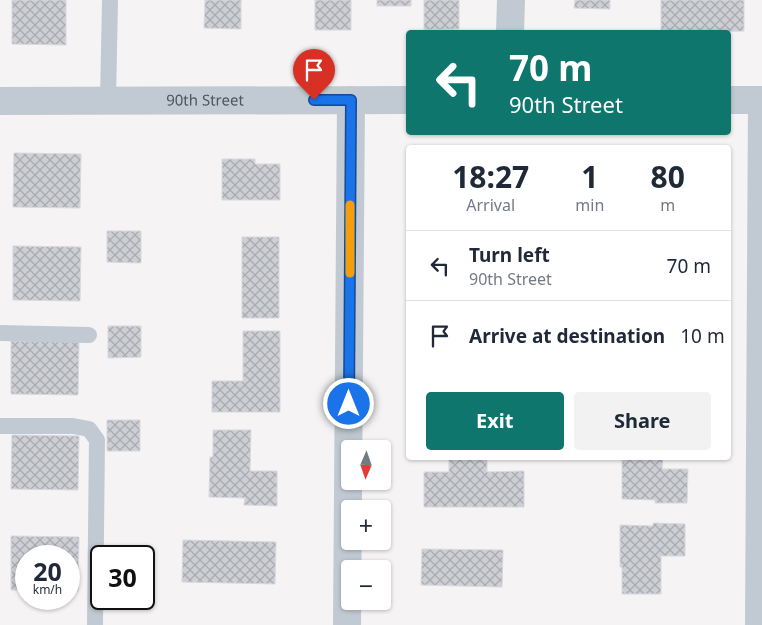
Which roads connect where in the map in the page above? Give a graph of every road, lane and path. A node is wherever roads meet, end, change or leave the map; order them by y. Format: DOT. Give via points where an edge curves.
graph roads {
  1 [pos="110,0"];
  2 [pos="511,0"];
  3 [pos="510,30"];
  4 [pos="108,100"];
  5 [pos="351,100"];
  6 [pos="406,100"];
  7 [pos="731,100"];
  8 [pos="762,100"];
  9 [pos="0,101"];
  10 [pos="0,332"];
  11 [pos="89,335"];
  12 [pos="0,426"];
  13 [pos="95,625"];
  14 [pos="347,625"];
  15 [pos="759,625"];
  1 -- 4 [label="lane"];
  2 -- 3 [label="street"];
  4 -- 5 [label="street, 90th Street"];
  4 -- 9 [label="street, 90th Street"];
  5 -- 6 [label="street, 90th Street"];
  5 -- 14 [label="street"];
  7 -- 8 [label="street"];
  8 -- 15 [label="street"];
  10 -- 11 [label="lane"];
  12 -- 13 [label="lane" via="73,426 89,429 98,440"];
}
